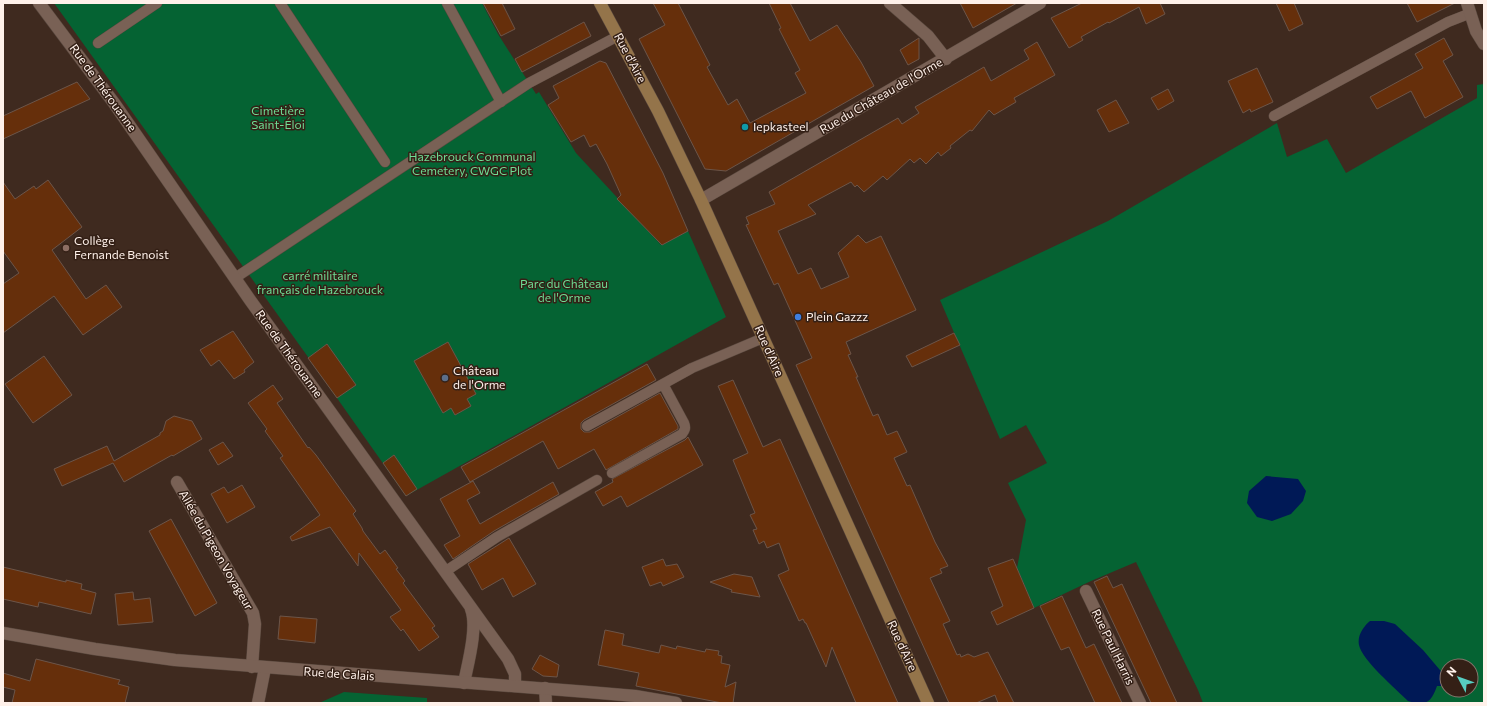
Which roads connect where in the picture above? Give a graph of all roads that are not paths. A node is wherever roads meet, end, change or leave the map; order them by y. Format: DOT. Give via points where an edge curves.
graph roads {
  1 [pos="39,3"];
  2 [pos="157,3"];
  3 [pos="280,3"];
  4 [pos="447,3"];
  5 [pos="600,3"];
  6 [pos="890,3"];
  7 [pos="1040,3"];
  8 [pos="1469,8"];
  9 [pos="618,36"];
  10 [pos="98,43"];
  11 [pos="1484,44"];
  12 [pos="946,59"];
  13 [pos="501,102"];
  14 [pos="1274,116"];
  15 [pos="389,168"];
  16 [pos="700,200"];
  17 [pos="235,278"];
  18 [pos="763,338"];
  19 [pos="663,384"];
  20 [pos="586,426"];
  21 [pos="612,474"];
  22 [pos="597,480"];
  23 [pos="177,482"];
  24 [pos="446,571"];
  25 [pos="1086,591"];
  26 [pos="470,606"];
  27 [pos="3,633"];
  28 [pos="252,667"];
  29 [pos="265,668"];
  30 [pos="464,683"];
  31 [pos="515,686"];
  32 [pos="545,688"];
  33 [pos="258,703"];
  34 [pos="546,703"];
  35 [pos="676,703"];
  36 [pos="928,703"];
  37 [pos="1140,703"];
  1 -- 17 [label="street, Rue de Thérouanne" via="114,103"];
  2 -- 10 [label="lane"];
  3 -- 15 [label="lane"];
  4 -- 13 [label="lane"];
  5 -- 9 [label="main road, Rue d'Aire"];
  6 -- 12 [label="street" via="928,36"];
  7 -- 12 [label="street, Rue du Château de l'Orme"];
  8 -- 11 [label="street" via="1476,31"];
  8 -- 14 [label="lane" via="1448,22"];
  9 -- 13 [label="lane" via="528,82"];
  9 -- 16 [label="main road, Rue d'Aire" via="658,111"];
  12 -- 16 [label="street, Rue du Château de l'Orme"];
  13 -- 15 [label="lane"];
  15 -- 17 [label="lane"];
  16 -- 18 [label="main road, Rue d'Aire"];
  17 -- 24 [label="street, Rue de Thérouanne"];
  18 -- 19 [label="lane" via="692,368"];
  18 -- 36 [label="main road, Rue d'Aire"];
  19 -- 20 [label="lane"];
  19 -- 21 [label="lane" via="686,427 684,432"];
  22 -- 24 [label="lane" via="493,540"];
  23 -- 28 [label="street, Allée du Pigeon Voyageur" via="253,613 255,624"];
  24 -- 26 [label="street, Rue de Thérouanne"];
  25 -- 37 [label="street, Rue Paul Harris"];
  26 -- 30 [label="street, Rue de Thérouanne" via="473,613 473,629"];
  26 -- 31 [label="street, Rue de Thérouanne" via="508,659 515,674"];
  27 -- 28 [label="street, Rue de Calais" via="134,655"];
  28 -- 29 [label="street, Rue de Calais"];
  29 -- 30 [label="street, Rue de Calais"];
  29 -- 33 [label="street"];
  30 -- 31 [label="street, Rue de Calais"];
  31 -- 32 [label="street, Rue de Calais"];
  32 -- 34 [label="street"];
  32 -- 35 [label="street, Rue de Calais" via="635,696"];
}
